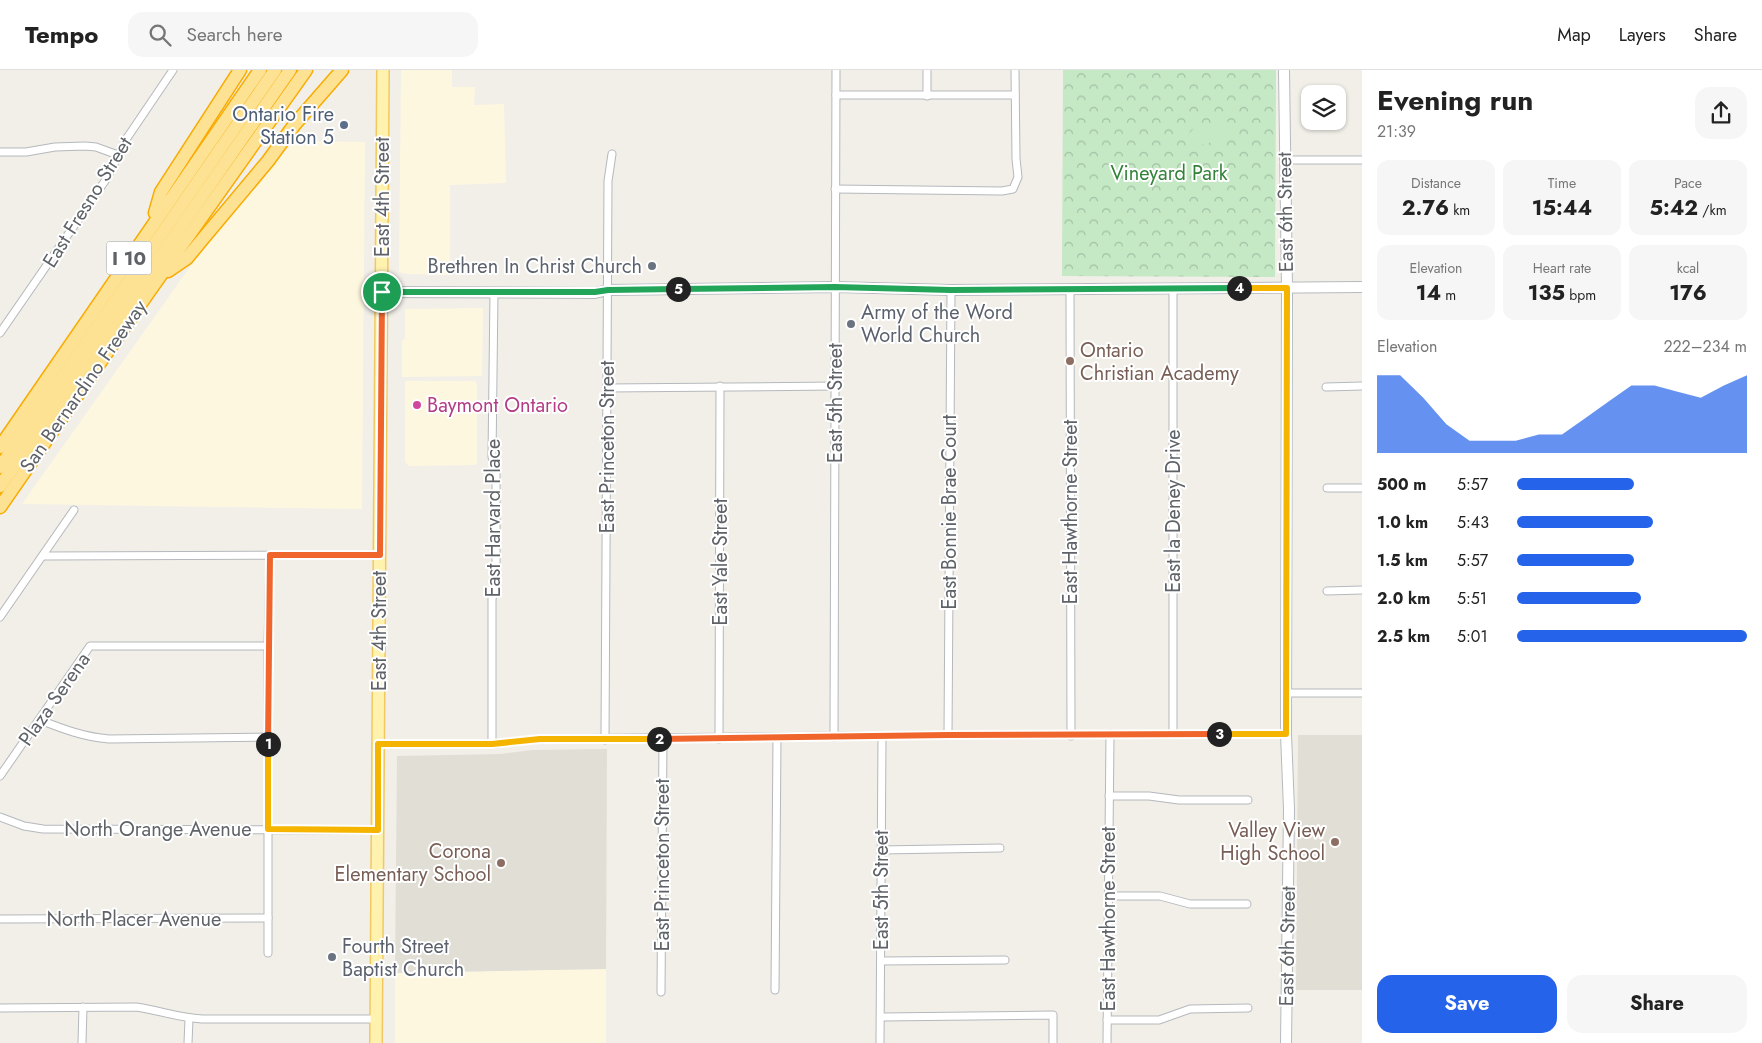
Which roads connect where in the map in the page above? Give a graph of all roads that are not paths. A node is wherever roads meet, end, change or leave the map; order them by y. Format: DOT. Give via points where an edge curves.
graph roads {
  1 [pos="240,70"];
  2 [pos="260,70"];
  3 [pos="275,70"];
  4 [pos="290,70"];
  5 [pos="306,70"];
  6 [pos="342,70"];
  7 [pos="383,70"];
  8 [pos="836,70"];
  9 [pos="927,70"];
  10 [pos="1015,70"];
  11 [pos="1284,70"];
  12 [pos="170,71"];
  13 [pos="836,95"];
  14 [pos="927,96"];
  15 [pos="1015,96"];
  16 [pos="0,152"];
  17 [pos="612,154"];
  18 [pos="118,155"];
  19 [pos="1284,160"];
  20 [pos="1362,160"];
  21 [pos="835,190"];
  22 [pos="152,224"];
  23 [pos="160,277"];
  24 [pos="835,287"];
  25 [pos="1362,287"];
  26 [pos="1173,288"];
  27 [pos="1287,288"];
  28 [pos="1070,289"];
  29 [pos="608,290"];
  30 [pos="951,290"];
  31 [pos="382,292"];
  32 [pos="494,292"];
  33 [pos="0,333"];
  34 [pos="720,386"];
  35 [pos="836,386"];
  36 [pos="1362,386"];
  37 [pos="1326,387"];
  38 [pos="607,388"];
  39 [pos="0,448"];
  40 [pos="0,467"];
  41 [pos="0,486"];
  42 [pos="1327,488"];
  43 [pos="1362,488"];
  44 [pos="0,507"];
  45 [pos="74,510"];
  46 [pos="270,555"];
  47 [pos="380,555"];
  48 [pos="43,556"];
  49 [pos="1362,590"];
  50 [pos="1327,591"];
  51 [pos="0,617"];
  52 [pos="268,646"];
  53 [pos="1286,693"];
  54 [pos="1362,693"];
  55 [pos="40,720"];
  56 [pos="1110,734"];
  57 [pos="1173,734"];
  58 [pos="1286,734"];
  59 [pos="948,735"];
  60 [pos="834,736"];
  61 [pos="882,736"];
  62 [pos="1071,736"];
  63 [pos="268,738"];
  64 [pos="663,738"];
  65 [pos="719,738"];
  66 [pos="777,738"];
  67 [pos="605,740"];
  68 [pos="378,744"];
  69 [pos="492,744"];
  70 [pos="0,776"];
  71 [pos="1109,796"];
  72 [pos="1248,800"];
  73 [pos="0,817"];
  74 [pos="268,829"];
  75 [pos="378,830"];
  76 [pos="1000,848"];
  77 [pos="882,850"];
  78 [pos="1108,896"];
  79 [pos="1247,904"];
  80 [pos="268,918"];
  81 [pos="0,919"];
  82 [pos="268,953"];
  83 [pos="1005,960"];
  84 [pos="881,961"];
  85 [pos="775,990"];
  86 [pos="661,992"];
  87 [pos="0,1008"];
  88 [pos="83,1008"];
  89 [pos="1248,1008"];
  90 [pos="881,1017"];
  91 [pos="189,1019"];
  92 [pos="376,1019"];
  93 [pos="1107,1020"];
  94 [pos="82,1043"];
  95 [pos="188,1043"];
  96 [pos="376,1043"];
  97 [pos="880,1043"];
  98 [pos="1053,1043"];
  99 [pos="1107,1043"];
  100 [pos="1286,1043"];
  1 -- 22 [label="highway" via="161,192"];
  2 -- 22 [label="highway, San Bernardino Freeway / I 10"];
  3 -- 40 [label="highway"];
  4 -- 41 [label="highway"];
  5 -- 23 [label="highway, San Bernardino Freeway / I 10"];
  6 -- 23 [label="highway" via="187,258"];
  7 -- 31 [label="main road, East 4th Street"];
  8 -- 13 [label="street, East 5th Street"];
  9 -- 14 [label="street"];
  10 -- 15 [label="street"];
  11 -- 19 [label="street, East 6th Street"];
  12 -- 18 [label="street, East Fresno Street"];
  13 -- 14 [label="street"];
  13 -- 21 [label="street, East 5th Street"];
  14 -- 15 [label="street"];
  15 -- 21 [label="street" via="1018,177 1014,189"];
  16 -- 18 [label="street" via="85,146"];
  17 -- 29 [label="street, East Princeton Street" via="608,181"];
  18 -- 33 [label="street, East Fresno Street" via="107,178"];
  19 -- 20 [label="street"];
  19 -- 27 [label="street, East 6th Street"];
  21 -- 24 [label="street, East 5th Street"];
  22 -- 39 [label="highway, San Bernardino Freeway / I 10"];
  23 -- 44 [label="highway, San Bernardino Freeway / I 10"];
  24 -- 29 [label="street"];
  24 -- 30 [label="street"];
  24 -- 35 [label="street, East 5th Street"];
  25 -- 27 [label="street"];
  26 -- 27 [label="street"];
  26 -- 28 [label="street"];
  26 -- 57 [label="street, East la Deney Drive"];
  27 -- 53 [label="street, East 6th Street"];
  28 -- 30 [label="street"];
  28 -- 62 [label="street, East Hawthorne Street"];
  29 -- 32 [label="street"];
  29 -- 38 [label="street, East Princeton Street"];
  30 -- 59 [label="street, East Bonnie Brae Court"];
  31 -- 32 [label="street"];
  31 -- 47 [label="main road, East 4th Street"];
  32 -- 69 [label="street, East Harvard Place" via="492,457 496,470 496,584 492,599"];
  34 -- 35 [label="street"];
  34 -- 38 [label="street"];
  34 -- 65 [label="street, East Yale Street"];
  35 -- 60 [label="street, East 5th Street"];
  36 -- 37 [label="street"];
  38 -- 67 [label="street, East Princeton Street"];
  42 -- 43 [label="street"];
  45 -- 48 [label="street"];
  46 -- 47 [label="street"];
  46 -- 48 [label="street"];
  46 -- 52 [label="street"];
  47 -- 68 [label="main road, East 4th Street"];
  48 -- 51 [label="street"];
  49 -- 50 [label="street"];
  52 -- 55 [label="street, Plaza Serena" via="90,646"];
  52 -- 63 [label="street"];
  53 -- 54 [label="street"];
  53 -- 58 [label="street, East 6th Street"];
  55 -- 63 [label="street" via="90,737"];
  55 -- 70 [label="street, Plaza Serena"];
  56 -- 57 [label="street"];
  56 -- 62 [label="street"];
  56 -- 71 [label="street, East Hawthorne Street"];
  57 -- 58 [label="street"];
  58 -- 100 [label="street, East 6th Street" via="1289,809"];
  59 -- 61 [label="street"];
  59 -- 62 [label="street"];
  60 -- 61 [label="street"];
  60 -- 66 [label="street"];
  61 -- 77 [label="street, East 5th Street"];
  63 -- 74 [label="street"];
  64 -- 65 [label="street"];
  64 -- 67 [label="street"];
  64 -- 86 [label="street, East Princeton Street"];
  65 -- 66 [label="street"];
  66 -- 85 [label="street"];
  67 -- 69 [label="street" via="540,739"];
  68 -- 69 [label="street"];
  68 -- 75 [label="main road, East 4th Street"];
  71 -- 72 [label="street"];
  71 -- 78 [label="street, East Hawthorne Street"];
  73 -- 74 [label="street, North Orange Avenue" via="43,829"];
  74 -- 75 [label="street, North Orange Avenue"];
  74 -- 80 [label="street"];
  75 -- 92 [label="main road, East 4th Street"];
  76 -- 77 [label="street"];
  77 -- 84 [label="street, East 5th Street"];
  78 -- 79 [label="street" via="1160,896 1190,904"];
  78 -- 93 [label="street, East Hawthorne Street"];
  80 -- 81 [label="street, North Placer Avenue"];
  80 -- 82 [label="street"];
  83 -- 84 [label="street"];
  84 -- 90 [label="street, East 5th Street"];
  87 -- 88 [label="street"];
  88 -- 91 [label="street" via="141,1008"];
  88 -- 94 [label="street"];
  89 -- 93 [label="street" via="1190,1009 1159,1020"];
  90 -- 97 [label="street, East 5th Street"];
  90 -- 98 [label="street" via="1053,1015"];
  91 -- 92 [label="street"];
  91 -- 95 [label="street"];
  92 -- 96 [label="main road, East 4th Street"];
  93 -- 99 [label="street, East Hawthorne Street"];
}
